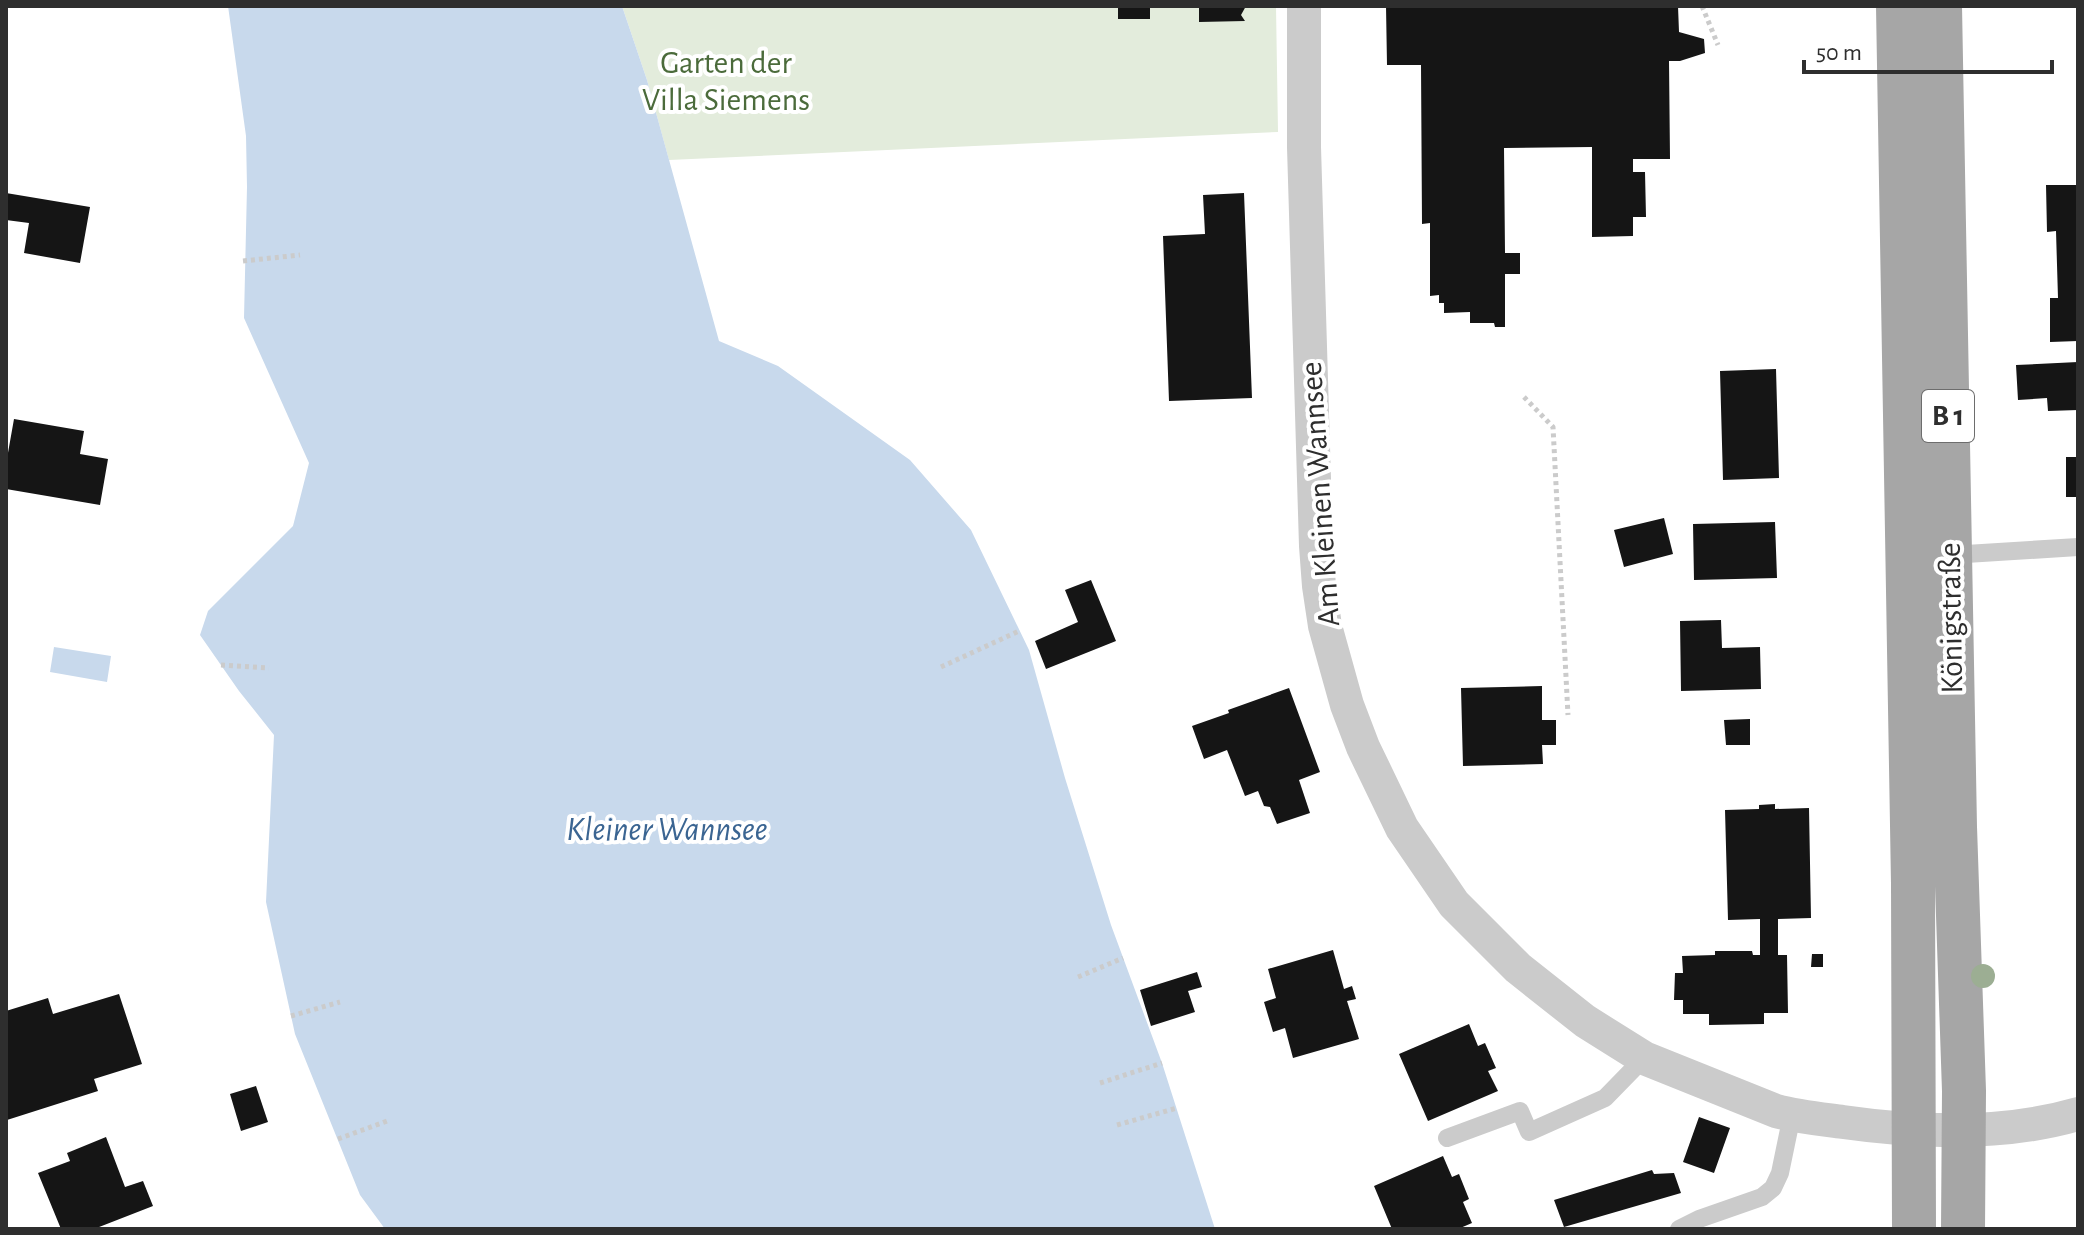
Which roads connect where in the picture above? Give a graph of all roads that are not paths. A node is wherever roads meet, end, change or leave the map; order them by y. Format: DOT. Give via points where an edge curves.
graph roads {
  1 [pos="1304,6"];
  2 [pos="1898,6"];
  3 [pos="1940,6"];
  4 [pos="2078,547"];
  5 [pos="1950,555"];
  6 [pos="1644,1058"];
  7 [pos="2078,1114"];
  8 [pos="1792,1115"];
  9 [pos="1914,1130"];
  10 [pos="1964,1131"];
  11 [pos="1447,1138"];
  12 [pos="1928,1228"];
  13 [pos="1679,1229"];
  14 [pos="1914,1229"];
  15 [pos="1943,1229"];
  16 [pos="1960,1229"];
  1 -- 6 [label="street, Am Kleinen Wannsee" via="1317,559 1325,626 1347,705 1402,828 1454,904 1518,968 1585,1021"];
  2 -- 9 [label="main road, Königstraße / B 1"];
  3 -- 5 [label="main road, Königstraße / B 1"];
  4 -- 5 [label="lane"];
  5 -- 10 [label="main road, Königstraße / B 1"];
  6 -- 8 [label="street, Am Kleinen Wannsee"];
  6 -- 11 [label="lane" via="1605,1098 1529,1132 1520,1111"];
  7 -- 10 [label="street, Am Kleinen Wannsee"];
  8 -- 9 [label="street, Am Kleinen Wannsee"];
  8 -- 13 [label="lane" via="1773,1188"];
  9 -- 10 [label="street, Am Kleinen Wannsee"];
  9 -- 14 [label="main road, Königstraße / B 1"];
  10 -- 16 [label="main road, Königstraße / B 1"];
  12 -- 14 [label="lane"];
  15 -- 16 [label="lane"];
}
